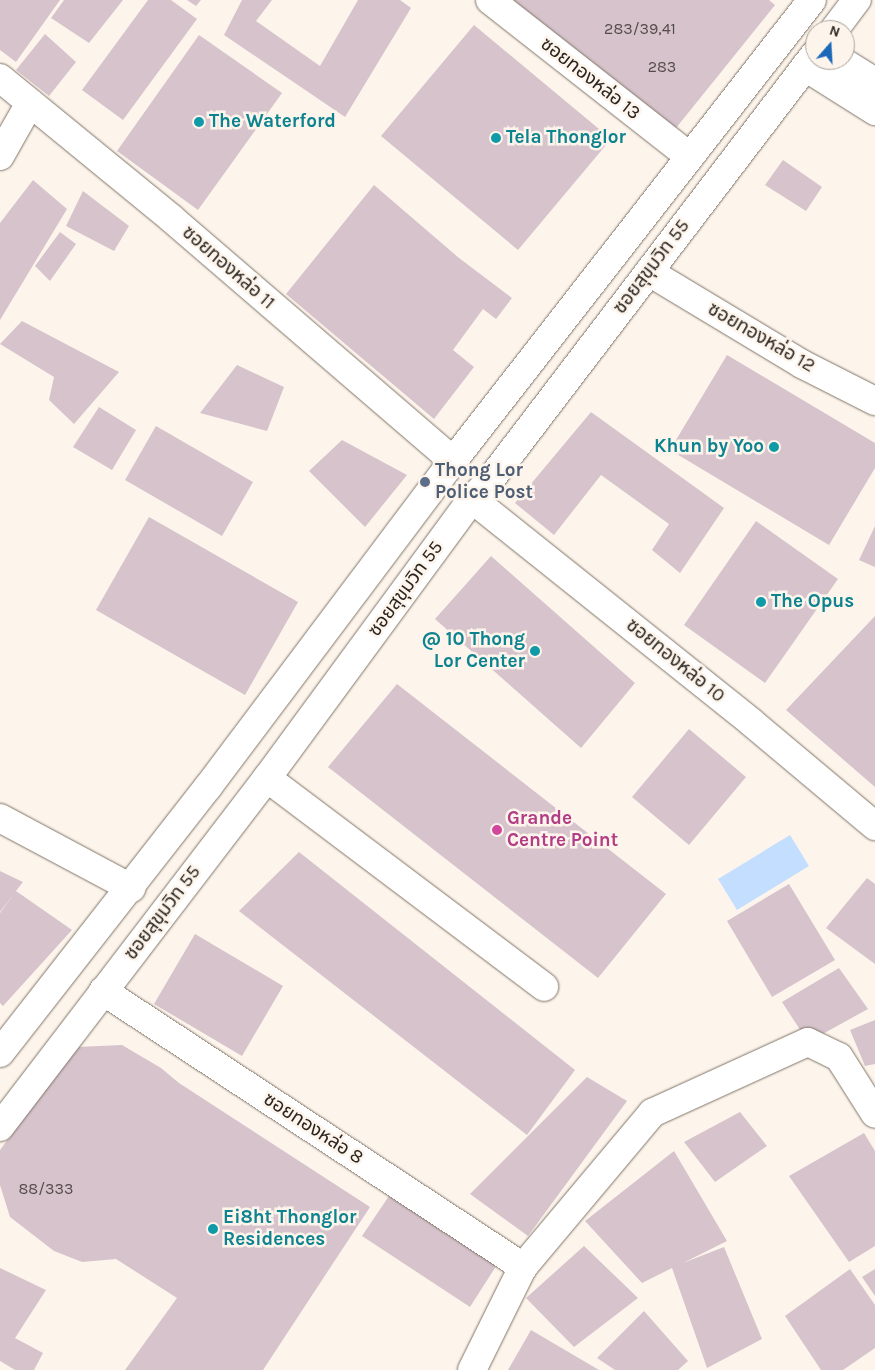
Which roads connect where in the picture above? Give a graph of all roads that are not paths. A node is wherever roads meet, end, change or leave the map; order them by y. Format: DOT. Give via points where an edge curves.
graph roads {
  1 [pos="490,0"];
  2 [pos="812,0"];
  3 [pos="857,0"];
  4 [pos="842,20"];
  5 [pos="805,67"];
  6 [pos="855,69"];
  7 [pos="822,70"];
  8 [pos="0,78"];
  9 [pos="875,82"];
  10 [pos="30,103"];
  11 [pos="875,111"];
  12 [pos="0,156"];
  13 [pos="690,157"];
  14 [pos="721,176"];
  15 [pos="649,272"];
  16 [pos="875,401"];
  17 [pos="453,461"];
  18 [pos="472,500"];
  19 [pos="266,778"];
  20 [pos="0,818"];
  21 [pos="875,826"];
  22 [pos="131,888"];
  23 [pos="163,914"];
  24 [pos="68,967"];
  25 [pos="544,987"];
  26 [pos="103,991"];
  27 [pos="0,1053"];
  28 [pos="875,1114"];
  29 [pos="0,1127"];
  30 [pos="523,1266"];
  31 [pos="472,1370"];
  1 -- 13 [label="street, ซอยทองหล่อ 13"];
  2 -- 13 [label="street, ซอยสุขุมวิท 55"];
  3 -- 4 [label="street"];
  5 -- 14 [label="street, ซอยสุขุมวิท 55"];
  6 -- 9 [label="street"];
  7 -- 11 [label="street"];
  8 -- 10 [label="street, ซอยทองหล่อ 11"];
  10 -- 12 [label="street"];
  10 -- 17 [label="street, ซอยทองหล่อ 11" via="172,219"];
  13 -- 14 [label="street, ซอยทองหล่อ 13"];
  13 -- 17 [label="street, ซอยสุขุมวิท 55"];
  14 -- 15 [label="street, ซอยสุขุมวิท 55"];
  15 -- 16 [label="street, ซอยทองหล่อ 12" via="802,364"];
  15 -- 18 [label="street, ซอยสุขุมวิท 55"];
  17 -- 18 [label="street"];
  17 -- 22 [label="street, ซอยสุขุมวิท 55"];
  18 -- 19 [label="street, ซอยสุขุมวิท 55"];
  18 -- 21 [label="street, ซอยทองหล่อ 10"];
  19 -- 23 [label="street, ซอยสุขุมวิท 55"];
  19 -- 25 [label="street"];
  20 -- 22 [label="street"];
  22 -- 23 [label="street"];
  22 -- 24 [label="street, ซอยสุขุมวิท 55"];
  23 -- 26 [label="street, ซอยสุขุมวิท 55"];
  24 -- 26 [label="street, ซอยทองหล่อ 8"];
  24 -- 27 [label="street, ซอยสุขุมวิท 55"];
  26 -- 29 [label="street, ซอยสุขุมวิท 55"];
  26 -- 30 [label="street, ซอยทองหล่อ 8"];
  28 -- 30 [label="street" via="839,1057 808,1042 652,1113"];
  30 -- 31 [label="street"];
}
